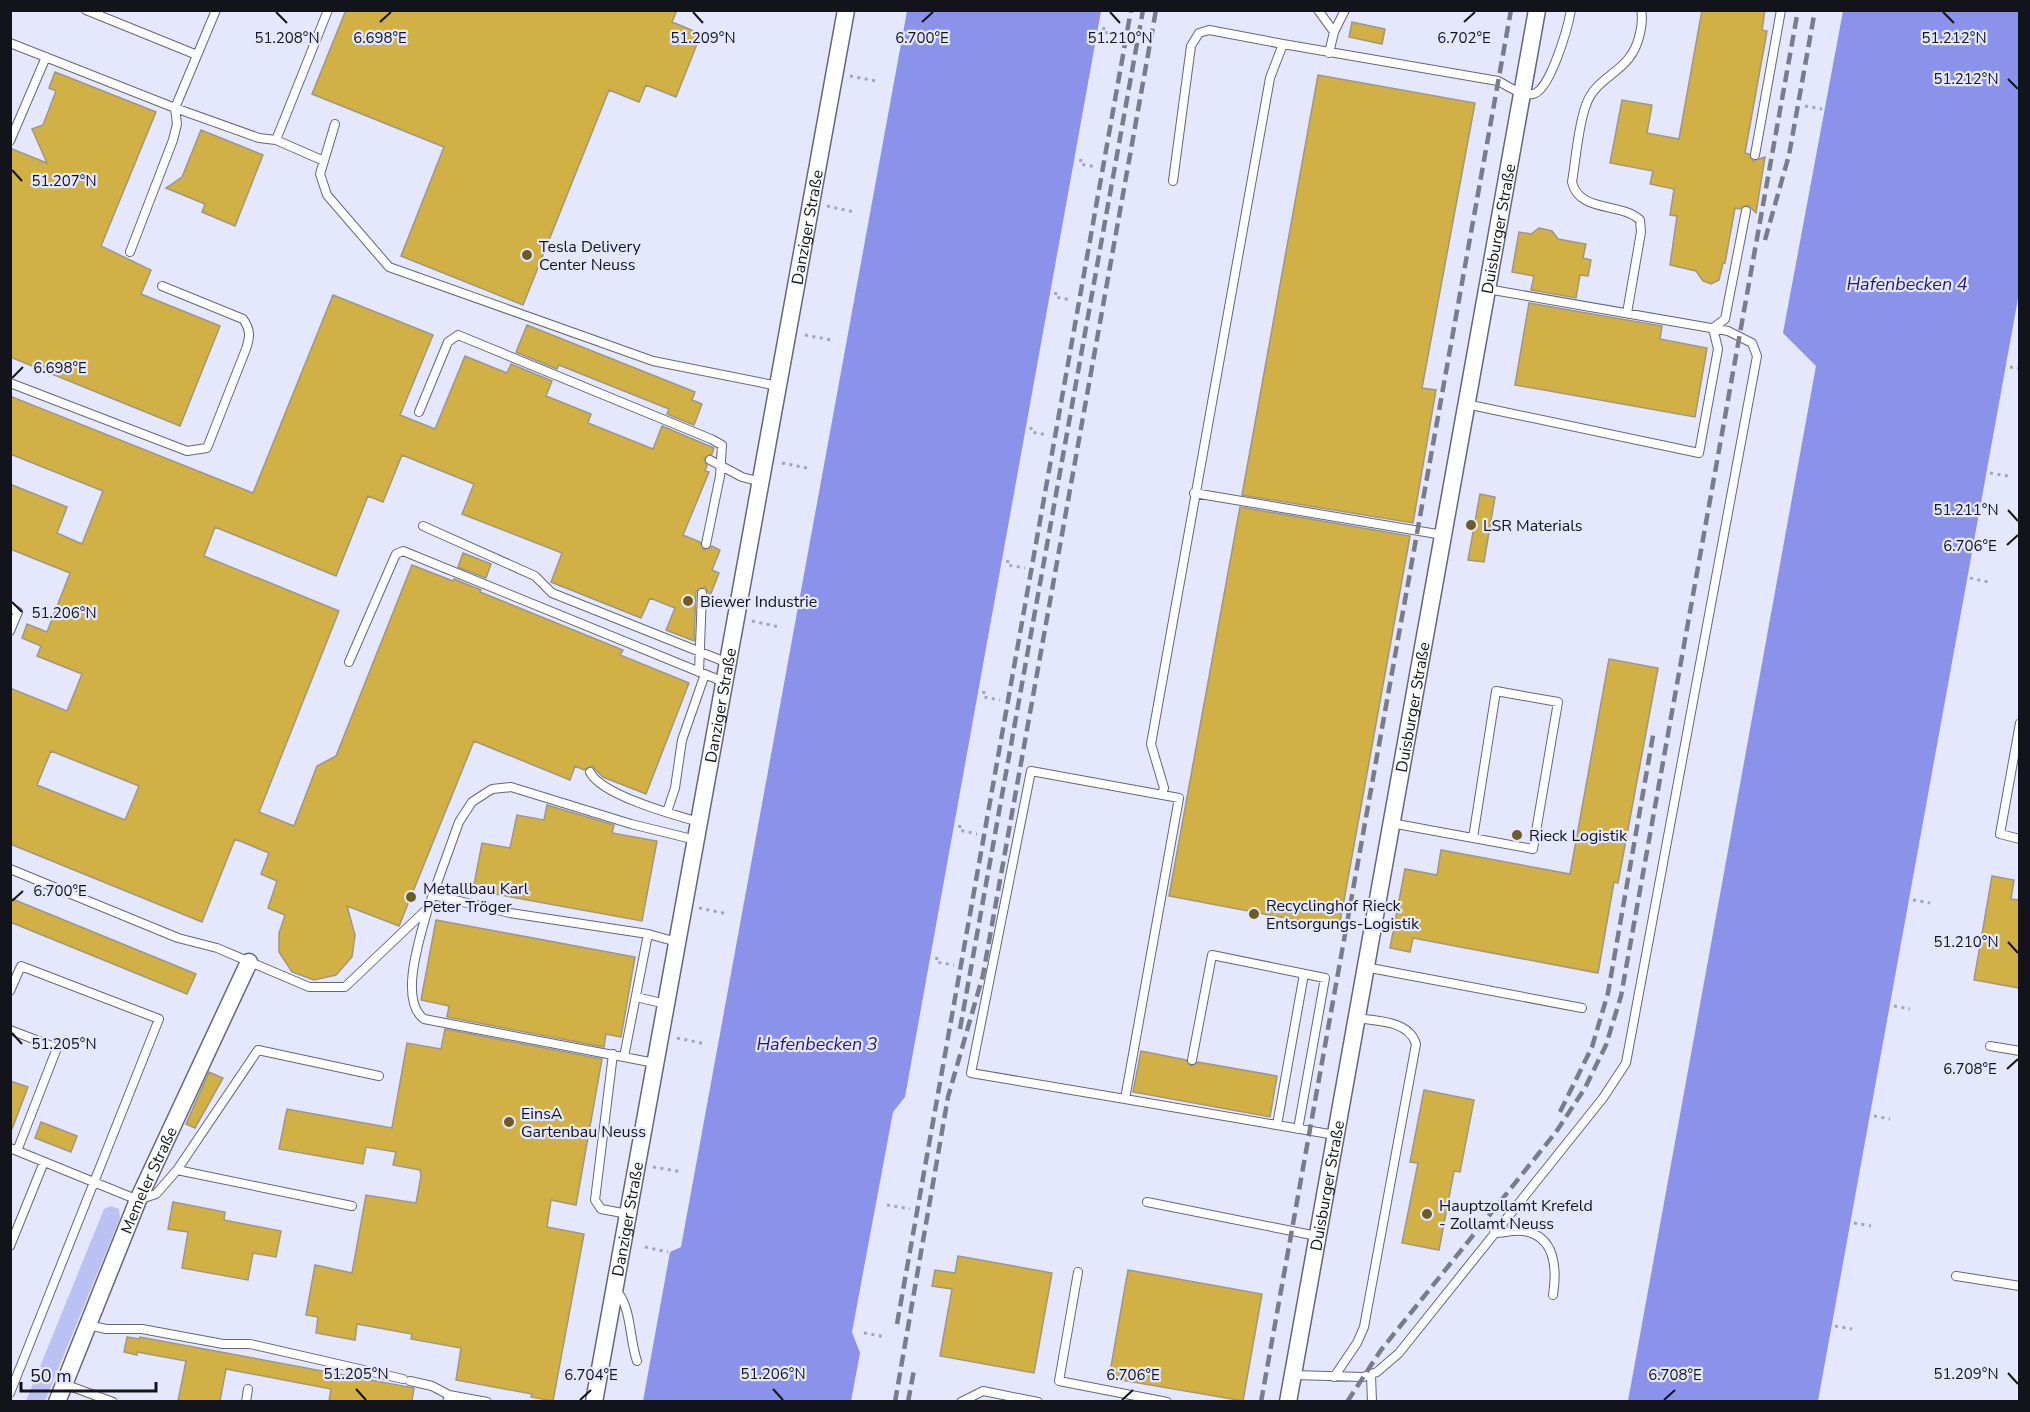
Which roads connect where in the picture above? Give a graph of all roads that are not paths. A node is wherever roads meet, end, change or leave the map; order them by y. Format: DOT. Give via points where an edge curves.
graph roads {
  1 [pos="86,10"];
  2 [pos="216,10"];
  3 [pos="328,10"];
  4 [pos="846,10"];
  5 [pos="1318,10"];
  6 [pos="1345,10"];
  7 [pos="1537,10"];
  8 [pos="1571,10"];
  9 [pos="1641,10"];
  10 [pos="1781,10"];
  11 [pos="1334,32"];
  12 [pos="10,43"];
  13 [pos="1283,44"];
  14 [pos="1329,53"];
  15 [pos="197,55"];
  16 [pos="46,57"];
  17 [pos="1523,93"];
  18 [pos="175,108"];
  19 [pos="336,124"];
  20 [pos="276,140"];
  21 [pos="10,141"];
  22 [pos="1755,155"];
  23 [pos="324,162"];
  24 [pos="1173,181"];
  25 [pos="1746,211"];
  26 [pos="130,252"];
  27 [pos="162,286"];
  28 [pos="1487,290"];
  29 [pos="1627,313"];
  30 [pos="1713,328"];
  31 [pos="10,383"];
  32 [pos="778,386"];
  33 [pos="1466,404"];
  34 [pos="419,412"];
  35 [pos="710,460"];
  36 [pos="721,464"];
  37 [pos="761,482"];
  38 [pos="1194,492"];
  39 [pos="423,526"];
  40 [pos="1443,535"];
  41 [pos="705,544"];
  42 [pos="702,593"];
  43 [pos="10,607"];
  44 [pos="10,631"];
  45 [pos="700,653"];
  46 [pos="349,662"];
  47 [pos="728,663"];
  48 [pos="702,673"];
  49 [pos="724,682"];
  50 [pos="2019,723"];
  51 [pos="590,772"];
  52 [pos="1162,794"];
  53 [pos="667,812"];
  54 [pos="699,822"];
  55 [pos="1391,823"];
  56 [pos="1473,838"];
  57 [pos="2019,838"];
  58 [pos="696,840"];
  59 [pos="10,869"];
  60 [pos="433,895"];
  61 [pos="428,908"];
  62 [pos="648,934"];
  63 [pos="677,942"];
  64 [pos="249,962"];
  65 [pos="1364,967"];
  66 [pos="1304,974"];
  67 [pos="10,991"];
  68 [pos="636,997"];
  69 [pos="666,1004"];
  70 [pos="1582,1008"];
  71 [pos="1355,1017"];
  72 [pos="10,1030"];
  73 [pos="1990,1046"];
  74 [pos="2019,1051"];
  75 [pos="614,1054"];
  76 [pos="624,1057"];
  77 [pos="1192,1060"];
  78 [pos="655,1063"];
  79 [pos="379,1076"];
  80 [pos="1125,1099"];
  81 [pos="1277,1125"];
  82 [pos="1298,1129"];
  83 [pos="1335,1135"];
  84 [pos="14,1149"];
  85 [pos="44,1162"];
  86 [pos="177,1170"];
  87 [pos="95,1183"];
  88 [pos="138,1200"];
  89 [pos="1147,1202"];
  90 [pos="352,1206"];
  91 [pos="628,1214"];
  92 [pos="1494,1233"];
  93 [pos="1317,1236"];
  94 [pos="10,1246"];
  95 [pos="1078,1272"];
  96 [pos="1956,1276"];
  97 [pos="2019,1286"];
  98 [pos="614,1289"];
  99 [pos="1553,1295"];
  100 [pos="88,1325"];
  101 [pos="637,1361"];
  102 [pos="1293,1375"];
  103 [pos="1371,1375"];
  104 [pos="1334,1377"];
  105 [pos="64,1384"];
  106 [pos="248,1389"];
  107 [pos="10,1393"];
  108 [pos="448,1398"];
  109 [pos="57,1401"];
  110 [pos="113,1401"];
  111 [pos="246,1401"];
  112 [pos="487,1401"];
  113 [pos="594,1401"];
  114 [pos="961,1401"];
  115 [pos="1038,1401"];
  116 [pos="1167,1401"];
  117 [pos="1288,1401"];
  118 [pos="1372,1401"];
  1 -- 15 [label="lane"];
  2 -- 15 [label="lane"];
  3 -- 20 [label="lane"];
  4 -- 32 [label="street, Danziger Straße"];
  5 -- 11 [label="lane"];
  6 -- 11 [label="lane"];
  7 -- 17 [label="street, Duisburger Straße"];
  8 -- 17 [label="lane" via="1544,88 1534,94"];
  9 -- 29 [label="lane" via="1638,46 1629,62 1596,89 1586,104 1572,182 1574,192 1585,201 1631,212 1640,220"];
  10 -- 22 [label="lane"];
  11 -- 14 [label="lane"];
  12 -- 16 [label="lane"];
  13 -- 14 [label="lane"];
  13 -- 24 [label="lane" via="1209,30 1199,33 1191,46"];
  13 -- 38 [label="lane" via="1270,78"];
  14 -- 17 [label="lane" via="1498,81"];
  15 -- 18 [label="lane"];
  16 -- 18 [label="lane"];
  16 -- 21 [label="lane"];
  17 -- 28 [label="street, Duisburger Straße"];
  18 -- 20 [label="lane" via="259,138"];
  18 -- 26 [label="lane" via="174,140"];
  19 -- 23 [label="lane"];
  20 -- 23 [label="lane"];
  23 -- 32 [label="lane" via="320,174 327,195 389,267 653,361"];
  25 -- 30 [label="lane" via="1725,319"];
  27 -- 31 [label="lane" via="243,319 249,327 250,338 207,448 187,452"];
  28 -- 29 [label="lane"];
  28 -- 33 [label="street, Duisburger Straße"];
  29 -- 30 [label="lane"];
  30 -- 33 [label="lane" via="1718,350 1699,453"];
  30 -- 92 [label="lane" via="1740,335 1752,344 1757,356 1630,1047 1620,1075 1604,1098"];
  32 -- 37 [label="street, Danziger Straße"];
  33 -- 40 [label="street, Duisburger Straße"];
  34 -- 36 [label="lane" via="448,342 458,335 722,444"];
  35 -- 36 [label="lane"];
  36 -- 37 [label="lane" via="742,477"];
  36 -- 41 [label="lane"];
  37 -- 47 [label="street, Danziger Straße"];
  38 -- 40 [label="lane"];
  38 -- 52 [label="lane" via="1151,744 1164,788"];
  39 -- 45 [label="lane" via="535,576 552,593"];
  40 -- 55 [label="street, Duisburger Straße"];
  42 -- 45 [label="lane"];
  43 -- 44 [label="lane" via="18,612"];
  45 -- 47 [label="lane"];
  45 -- 48 [label="lane"];
  46 -- 48 [label="lane" via="396,554 403,551"];
  47 -- 49 [label="street, Danziger Straße"];
  48 -- 49 [label="lane"];
  48 -- 53 [label="lane" via="682,740"];
  49 -- 54 [label="street, Danziger Straße"];
  50 -- 57 [label="lane" via="2000,834"];
  51 -- 53 [label="lane" via="607,789"];
  52 -- 80 [label="lane" via="1179,798"];
  52 -- 80 [label="lane" via="1031,771 971,1073"];
  53 -- 54 [label="lane"];
  54 -- 58 [label="street, Danziger Straße"];
  55 -- 56 [label="lane"];
  55 -- 65 [label="street, Duisburger Straße"];
  56 -- 56 [label="lane" via="1533,849 1558,702 1496,691"];
  58 -- 60 [label="lane" via="511,787 492,789 472,802 459,822"];
  58 -- 63 [label="street, Danziger Straße"];
  59 -- 64 [label="lane" via="178,938 218,948"];
  60 -- 61 [label="lane"];
  60 -- 62 [label="lane" via="510,913"];
  61 -- 64 [label="lane" via="345,987 309,987"];
  61 -- 75 [label="lane" via="412,978 417,1014 424,1019"];
  62 -- 63 [label="lane"];
  62 -- 68 [label="lane"];
  63 -- 69 [label="street, Danziger Straße"];
  64 -- 88 [label="street, Memeler Straße"];
  65 -- 70 [label="lane"];
  65 -- 71 [label="street, Duisburger Straße"];
  66 -- 77 [label="lane" via="1212,956"];
  66 -- 81 [label="lane"];
  66 -- 82 [label="lane" via="1325,978"];
  67 -- 87 [label="lane" via="21,966 159,1019"];
  68 -- 69 [label="lane"];
  68 -- 76 [label="lane"];
  69 -- 78 [label="street, Danziger Straße"];
  71 -- 83 [label="street, Duisburger Straße"];
  71 -- 104 [label="lane" via="1400,1026 1414,1037 1416,1044 1364,1327"];
  72 -- 84 [label="lane" via="57,1048"];
  73 -- 74 [label="lane"];
  75 -- 76 [label="lane"];
  75 -- 91 [label="lane" via="595,1200 601,1209"];
  76 -- 78 [label="lane"];
  78 -- 91 [label="street, Danziger Straße"];
  79 -- 86 [label="lane" via="258,1050"];
  80 -- 81 [label="lane"];
  81 -- 82 [label="lane"];
  82 -- 83 [label="lane"];
  83 -- 93 [label="street, Duisburger Straße"];
  84 -- 85 [label="lane"];
  85 -- 87 [label="lane"];
  85 -- 94 [label="lane"];
  86 -- 88 [label="lane" via="156,1194"];
  86 -- 90 [label="lane"];
  87 -- 88 [label="lane"];
  87 -- 107 [label="lane"];
  88 -- 100 [label="street, Memeler Straße"];
  89 -- 93 [label="lane"];
  91 -- 98 [label="street, Danziger Straße"];
  92 -- 99 [label="lane" via="1522,1231 1548,1246 1557,1274"];
  92 -- 103 [label="lane" via="1399,1353"];
  93 -- 102 [label="street, Duisburger Straße"];
  95 -- 116 [label="lane" via="1059,1381"];
  96 -- 97 [label="lane"];
  98 -- 101 [label="lane" via="626,1307"];
  98 -- 113 [label="street, Danziger Straße"];
  100 -- 105 [label="street, Memeler Straße"];
  100 -- 108 [label="lane" via="142,1329 223,1344 250,1344 432,1386"];
  102 -- 104 [label="lane"];
  102 -- 117 [label="street, Duisburger Straße"];
  103 -- 104 [label="lane"];
  103 -- 118 [label="lane"];
  105 -- 109 [label="street, Memeler Straße"];
  105 -- 110 [label="lane"];
  106 -- 111 [label="lane"];
  108 -- 112 [label="lane"];
  114 -- 115 [label="lane" via="983,1391"];
}
